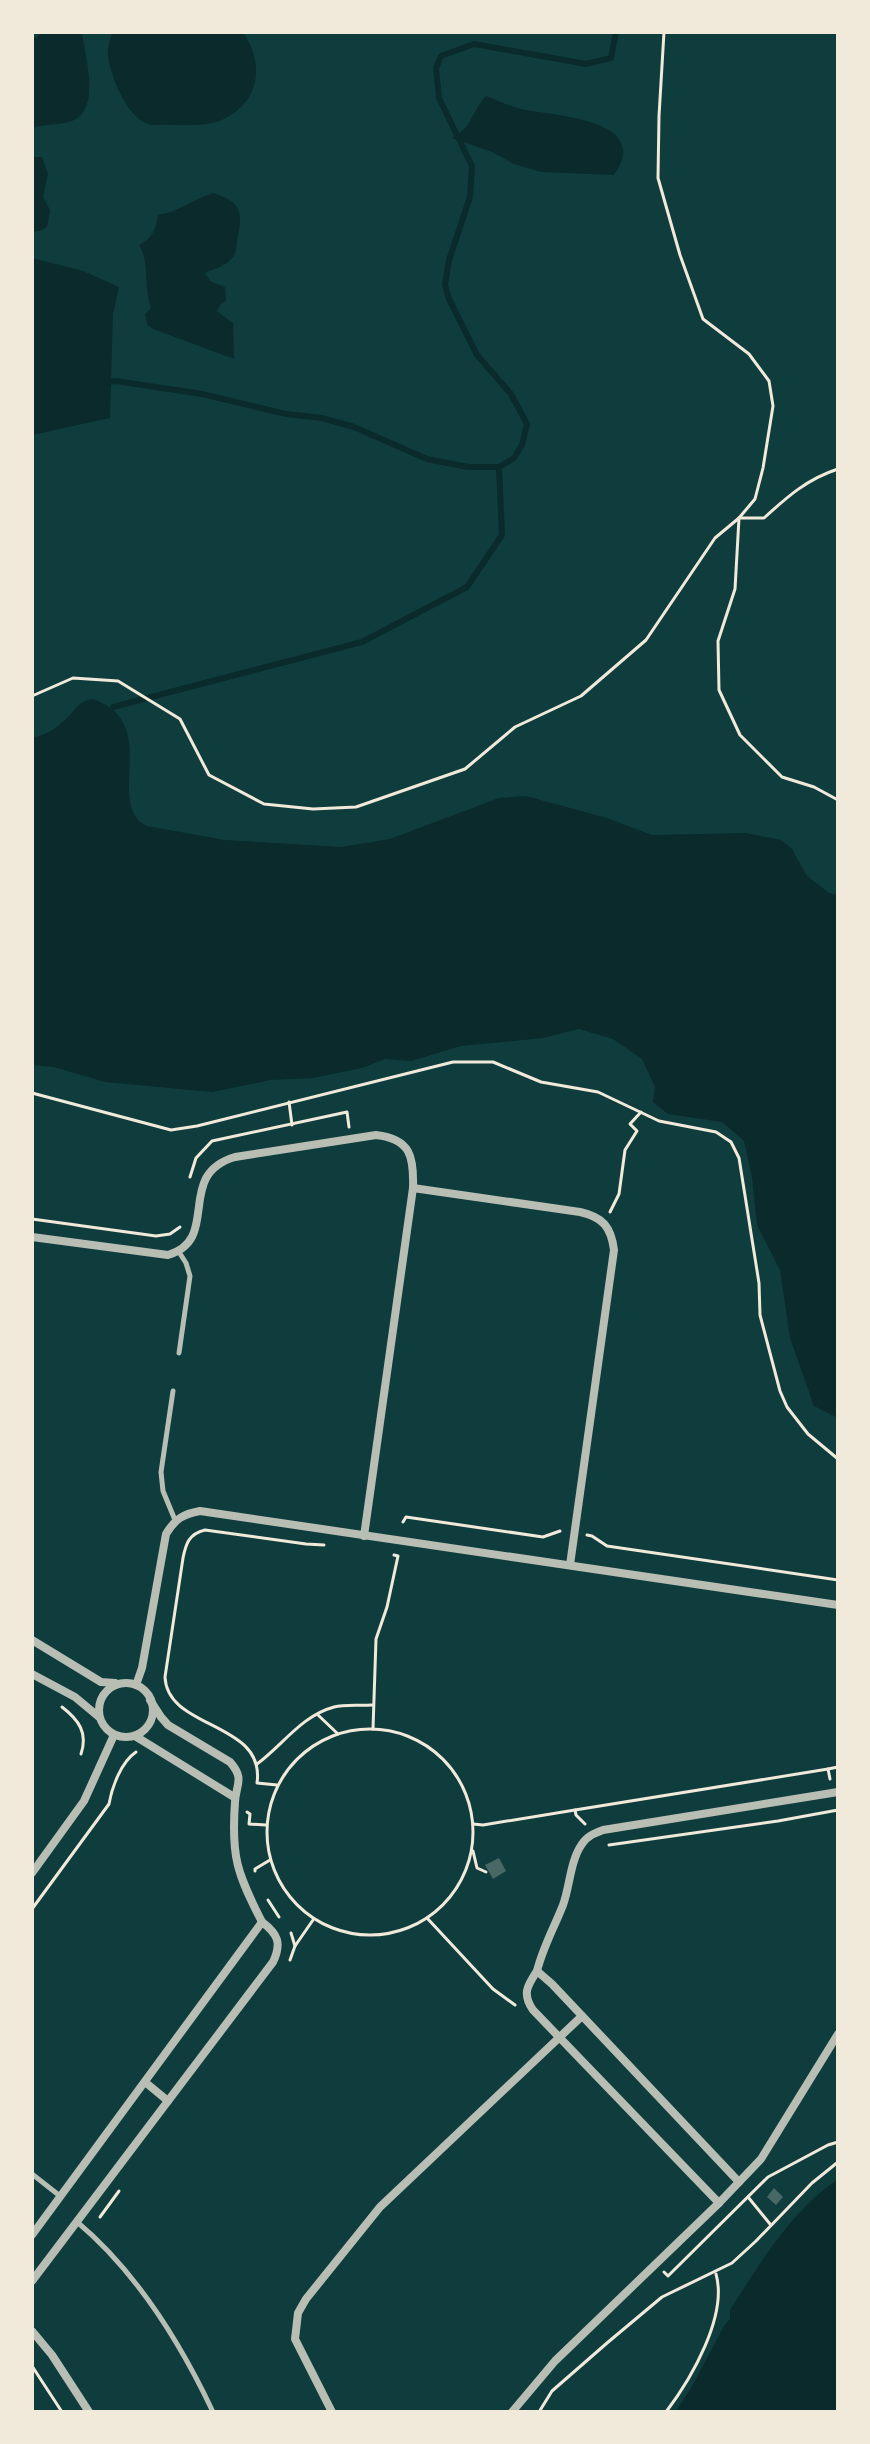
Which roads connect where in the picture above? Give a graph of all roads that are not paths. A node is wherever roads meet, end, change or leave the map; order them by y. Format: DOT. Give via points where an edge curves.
graph roads {
  1 [pos="413,1188"];
  2 [pos="32,1237"];
  3 [pos="179,1252"];
  4 [pos="179,1353"];
  5 [pos="173,1391"];
  6 [pos="175,1520"];
  7 [pos="364,1536"];
  8 [pos="570,1565"];
  9 [pos="838,1605"];
  10 [pos="32,1640"];
  11 [pos="32,1674"];
  12 [pos="120,1684"];
  13 [pos="136,1685"];
  14 [pos="150,1700"];
  15 [pos="99,1718"];
  16 [pos="114,1735"];
  17 [pos="135,1736"];
  18 [pos="838,1792"];
  19 [pos="234,1797"];
  20 [pos="32,1873"];
  21 [pos="262,1922"];
  22 [pos="537,1971"];
  23 [pos="582,2016"];
  24 [pos="838,2034"];
  25 [pos="558,2036"];
  26 [pos="145,2082"];
  27 [pos="168,2101"];
  28 [pos="32,2174"];
  29 [pos="739,2182"];
  30 [pos="60,2196"];
  31 [pos="719,2203"];
  32 [pos="76,2221"];
  33 [pos="32,2235"];
  34 [pos="32,2281"];
  35 [pos="32,2331"];
  36 [pos="89,2412"];
  37 [pos="213,2412"];
  38 [pos="332,2412"];
  39 [pos="512,2412"];
  1 -- 3 [label="street" via="414,1164 406,1147 393,1137 351,1137 220,1161 202,1185 192,1238"];
  1 -- 7 [label="street"];
  1 -- 8 [label="street" via="593,1215 612,1234"];
  2 -- 3 [label="street" via="155,1255"];
  3 -- 4 [label="lane" via="190,1276"];
  5 -- 6 [label="lane" via="161,1472"];
  6 -- 7 [label="street" via="200,1511"];
  6 -- 13 [label="street" via="166,1534"];
  7 -- 8 [label="street"];
  8 -- 9 [label="street"];
  10 -- 12 [label="street" via="101,1682"];
  11 -- 15 [label="street" via="75,1697"];
  12 -- 13 [label="street"];
  12 -- 15 [label="street" via="101,1699"];
  13 -- 14 [label="street"];
  14 -- 17 [label="street" via="151,1721"];
  14 -- 19 [label="street" via="168,1725 230,1762 239,1778"];
  15 -- 16 [label="street"];
  16 -- 17 [label="street"];
  16 -- 20 [label="street" via="84,1801"];
  17 -- 19 [label="street"];
  18 -- 22 [label="street" via="590,1835 575,1858"];
  19 -- 21 [label="street" via="236,1866"];
  21 -- 26 [label="street"];
  21 -- 27 [label="street" via="279,1940 273,1962"];
  22 -- 23 [label="street"];
  22 -- 25 [label="street" via="527,2001"];
  23 -- 25 [label="street"];
  23 -- 29 [label="street"];
  24 -- 29 [label="street" via="770,2147"];
  25 -- 31 [label="street"];
  25 -- 38 [label="street" via="380,2207 306,2299 298,2313 295,2339"];
  26 -- 27 [label="street"];
  26 -- 30 [label="street"];
  27 -- 32 [label="street"];
  28 -- 30 [label="lane"];
  29 -- 31 [label="street"];
  30 -- 33 [label="street"];
  31 -- 39 [label="street" via="555,2361"];
  32 -- 34 [label="street"];
  32 -- 37 [label="lane" via="146,2298"];
  35 -- 36 [label="street"];
}
